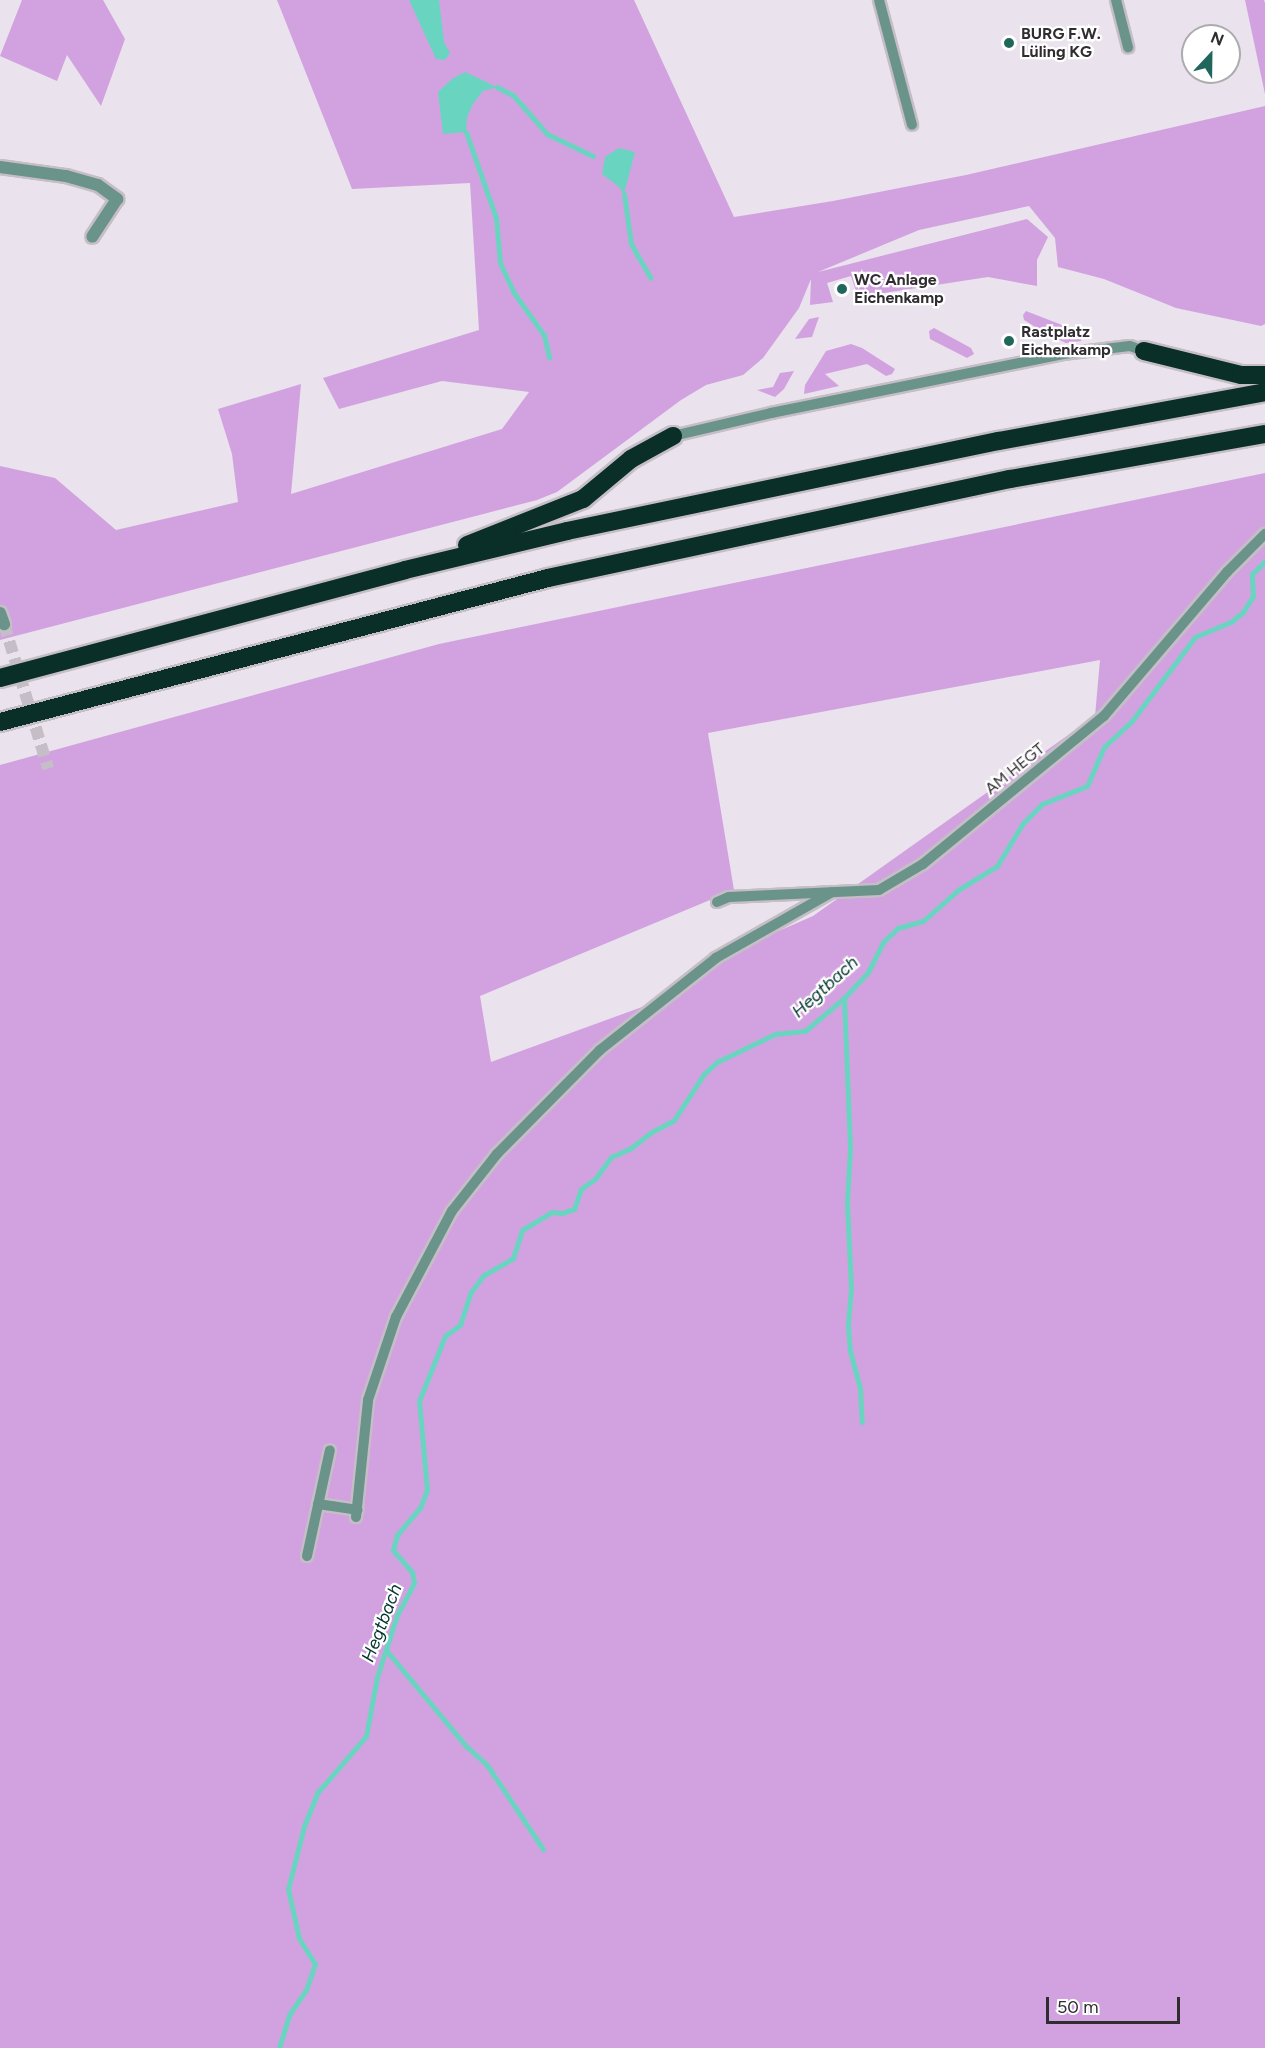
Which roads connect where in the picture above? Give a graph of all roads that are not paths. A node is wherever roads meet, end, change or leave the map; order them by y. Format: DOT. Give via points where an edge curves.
graph roads {
  1 [pos="879,0"];
  2 [pos="1116,0"];
  3 [pos="1128,47"];
  4 [pos="912,125"];
  5 [pos="0,167"];
  6 [pos="92,237"];
  7 [pos="1144,351"];
  8 [pos="1265,375"];
  9 [pos="1265,392"];
  10 [pos="1265,434"];
  11 [pos="673,436"];
  12 [pos="1265,534"];
  13 [pos="405,570"];
  14 [pos="0,678"];
  15 [pos="0,722"];
  16 [pos="832,892"];
  17 [pos="717,902"];
  18 [pos="330,1450"];
  19 [pos="318,1504"];
  20 [pos="307,1556"];
  1 -- 4 [label="lane"];
  2 -- 3 [label="lane"];
  5 -- 6 [label="street" via="66,176 98,185 117,199"];
  7 -- 8 [label="highway" via="1242,375"];
  7 -- 11 [label="lane" via="1130,346 1063,354 771,412"];
  9 -- 13 [label="highway" via="999,441 579,528"];
  10 -- 15 [label="highway" via="1010,479 548,578"];
  11 -- 13 [label="highway" via="631,459 583,500"];
  12 -- 16 [label="lane, AM HEGT" via="1227,572 1104,716 923,864 879,890"];
  13 -- 14 [label="highway"];
  16 -- 17 [label="lane, AM HEGT" via="729,897"];
  16 -- 19 [label="lane" via="716,958 600,1050 497,1154 452,1211 396,1317 368,1400 357,1514"];
  18 -- 19 [label="lane"];
  19 -- 20 [label="lane"];
}
